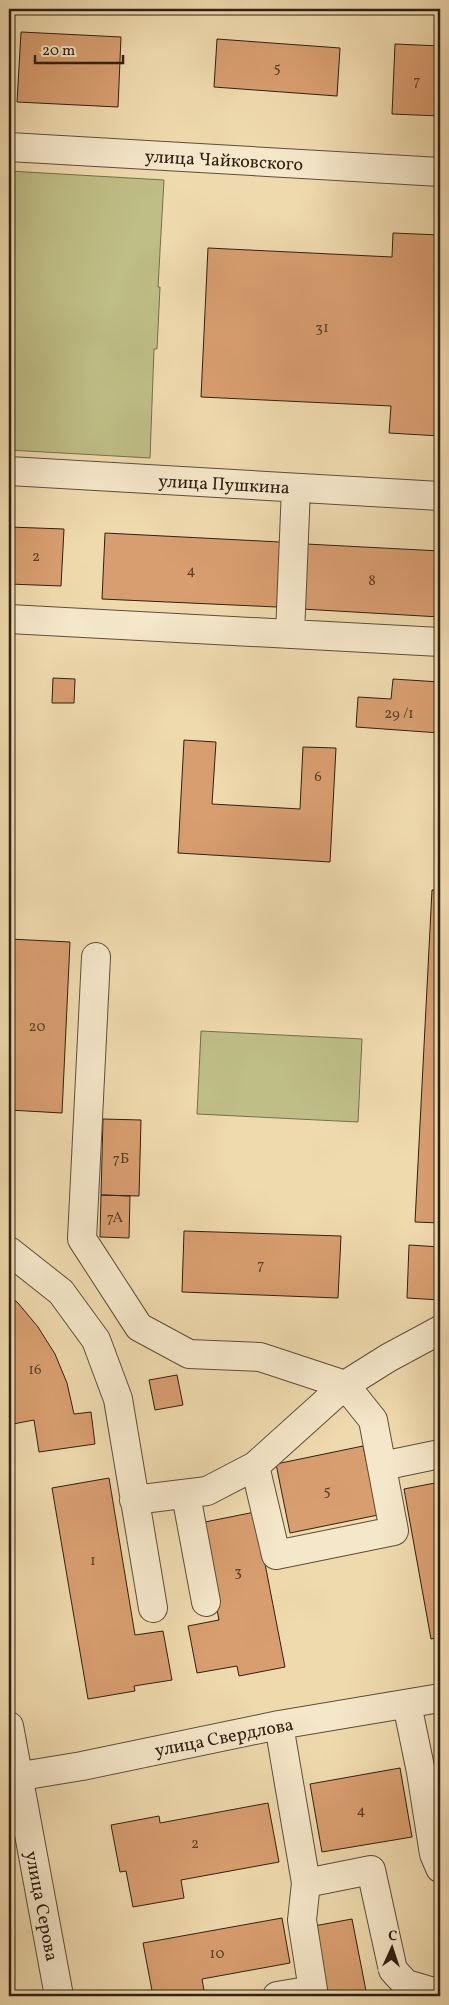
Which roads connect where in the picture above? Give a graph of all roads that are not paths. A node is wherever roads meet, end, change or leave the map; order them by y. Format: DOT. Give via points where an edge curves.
graph roads {
  1 [pos="9,147"];
  2 [pos="440,172"];
  3 [pos="9,471"];
  4 [pos="296,488"];
  5 [pos="440,496"];
  6 [pos="9,619"];
  7 [pos="290,634"];
  8 [pos="440,642"];
  9 [pos="96,957"];
  10 [pos="9,1251"];
  11 [pos="440,1330"];
  12 [pos="345,1385"];
  13 [pos="440,1454"];
  14 [pos="254,1466"];
  15 [pos="382,1466"];
  16 [pos="186,1495"];
  17 [pos="134,1500"];
  18 [pos="206,1602"];
  19 [pos="153,1608"];
  20 [pos="440,1698"];
  21 [pos="407,1704"];
  22 [pos="9,1726"];
  23 [pos="279,1726"];
  24 [pos="13,1777"];
  25 [pos="440,1868"];
  26 [pos="306,1883"];
  27 [pos="440,1994"];
  28 [pos="59,1996"];
  29 [pos="277,1996"];
  1 -- 2 [label="street, улица Чайковского"];
  3 -- 4 [label="street, улица Пушкина"];
  4 -- 5 [label="street, улица Пушкина"];
  4 -- 7 [label="street"];
  6 -- 7 [label="street"];
  7 -- 8 [label="street"];
  9 -- 12 [label="street" via="82,1239 139,1326 189,1354 260,1358"];
  10 -- 17 [label="street" via="61,1292 96,1340 118,1399"];
  11 -- 12 [label="street"];
  12 -- 14 [label="street"];
  12 -- 15 [label="street" via="373,1420"];
  13 -- 15 [label="street"];
  14 -- 15 [label="street" via="276,1555 394,1531"];
  14 -- 16 [label="street" via="207,1491"];
  16 -- 17 [label="street"];
  16 -- 18 [label="street"];
  17 -- 19 [label="street"];
  20 -- 21 [label="street, улица Свердлова"];
  21 -- 23 [label="street, улица Свердлова"];
  21 -- 25 [label="street" via="434,1854"];
  22 -- 24 [label="street, улица Серова"];
  23 -- 24 [label="street, улица Свердлова"];
  23 -- 26 [label="street"];
  24 -- 28 [label="street, улица Серова"];
  26 -- 27 [label="street" via="371,1870 393,1970 406,1984"];
  26 -- 29 [label="street" via="302,1920 313,1990"];
}
